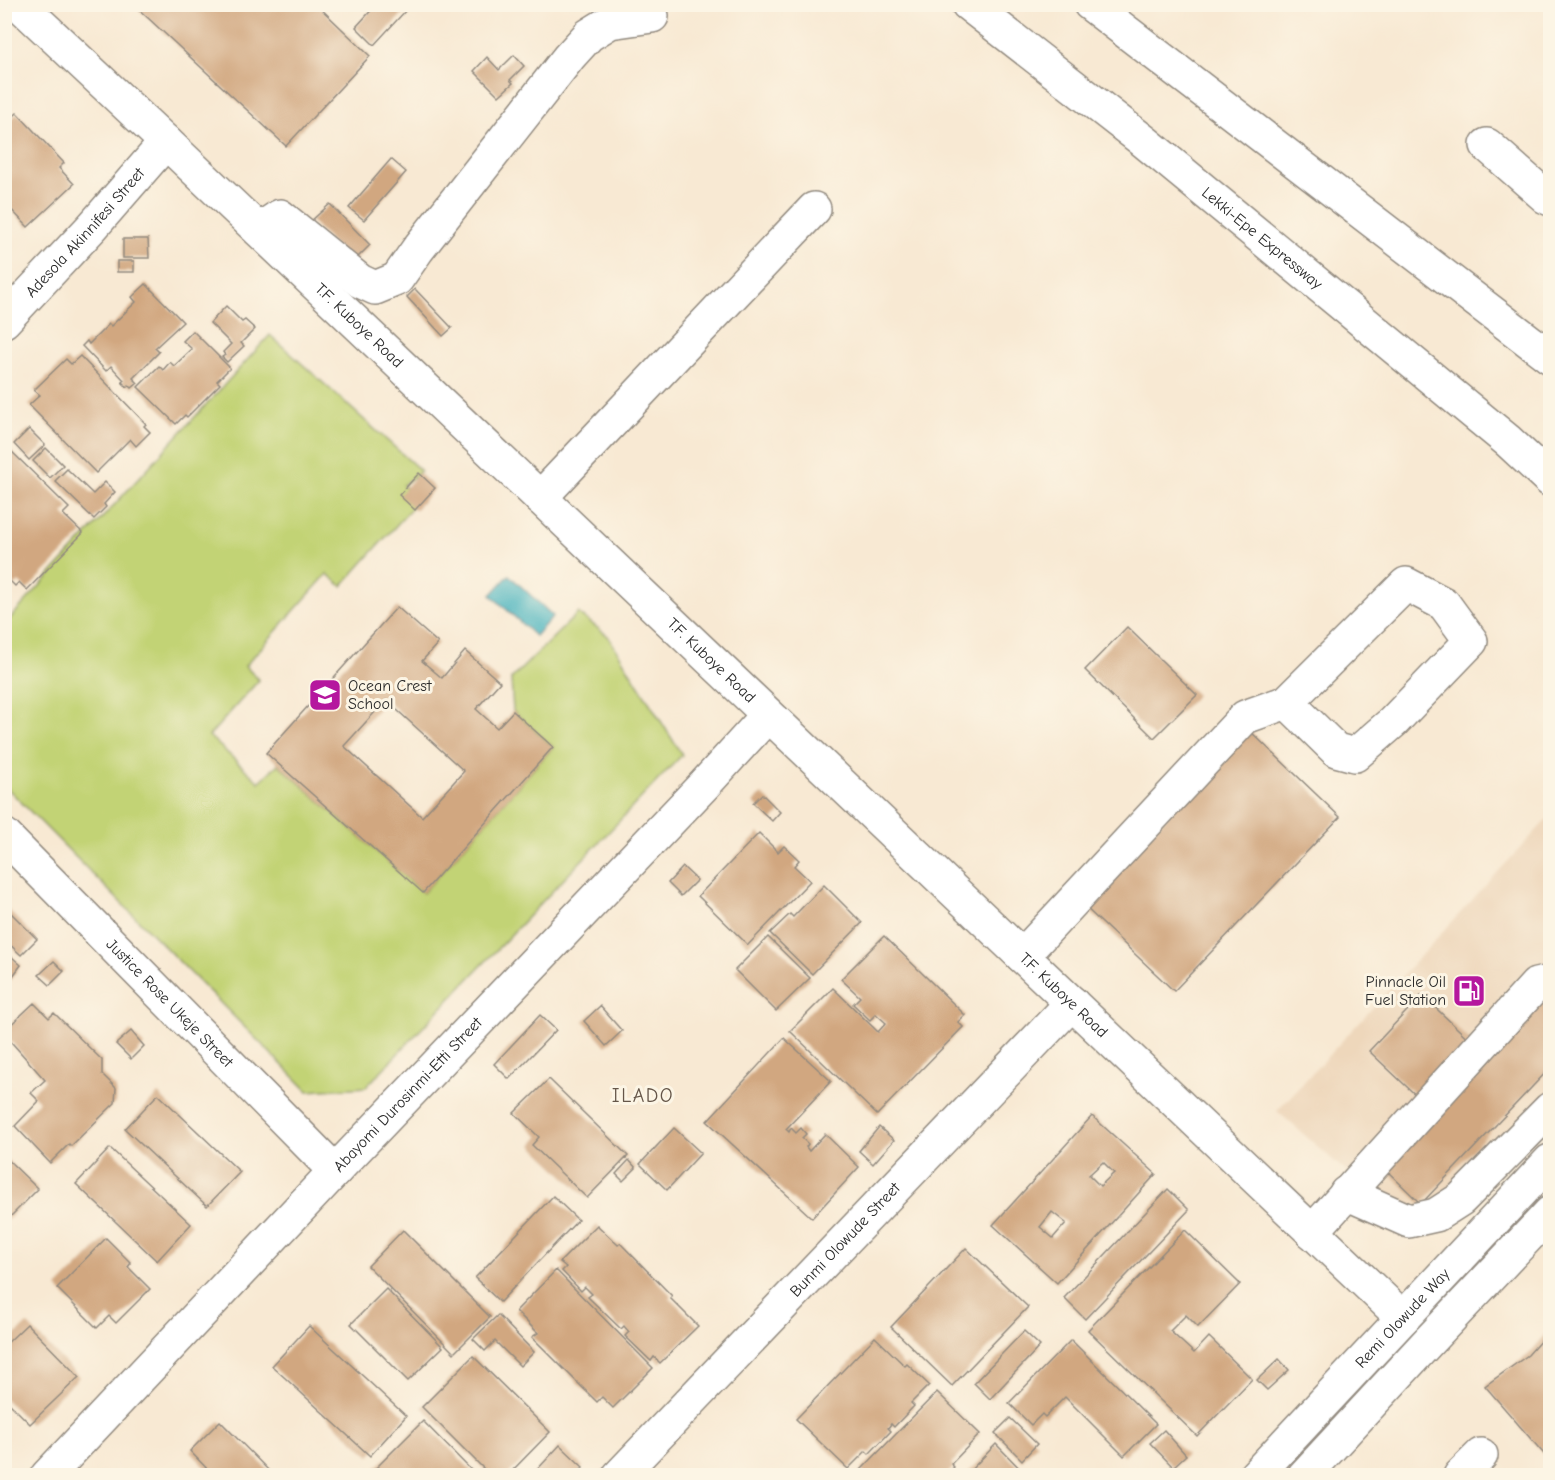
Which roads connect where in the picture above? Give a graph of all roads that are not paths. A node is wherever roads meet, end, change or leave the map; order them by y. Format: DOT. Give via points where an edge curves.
graph roads {
  1 [pos="968,4"];
  2 [pos="1090,4"];
  3 [pos="25,6"];
  4 [pos="652,16"];
  5 [pos="166,142"];
  6 [pos="1487,145"];
  7 [pos="1551,199"];
  8 [pos="814,209"];
  9 [pos="259,230"];
  10 [pos="4,321"];
  11 [pos="1551,357"];
  12 [pos="1508,441"];
  13 [pos="1551,450"];
  14 [pos="1551,480"];
  15 [pos="540,498"];
  16 [pos="1287,702"];
  17 [pos="768,715"];
  18 [pos="4,835"];
  19 [pos="1022,956"];
  20 [pos="1551,982"];
  21 [pos="1072,1003"];
  22 [pos="1551,1110"];
  23 [pos="1551,1161"];
  24 [pos="335,1171"];
  25 [pos="1346,1193"];
  26 [pos="1551,1213"];
  27 [pos="1312,1232"];
  28 [pos="1403,1318"];
  29 [pos="47,1476"];
  30 [pos="619,1476"];
  31 [pos="1255,1476"];
  32 [pos="1304,1476"];
  1 -- 12 [label="main road, Lekki-Epe Expressway" via="1144,142"];
  2 -- 11 [label="main road"];
  3 -- 5 [label="main road, T.F. Kuboye Road"];
  4 -- 9 [label="main road" via="610,22 589,35 397,279 375,288 360,280 280,216"];
  5 -- 9 [label="main road, T.F. Kuboye Road"];
  5 -- 10 [label="main road, Adesola Akinnifesi Street"];
  6 -- 7 [label="main road"];
  8 -- 15 [label="main road"];
  9 -- 15 [label="main road, T.F. Kuboye Road"];
  12 -- 13 [label="main road"];
  12 -- 14 [label="main road, Lekki-Epe Expressway"];
  15 -- 17 [label="main road, T.F. Kuboye Road"];
  16 -- 16 [label="main road" via="1406,584 1444,604 1471,641 1393,722 1354,754 1336,750"];
  16 -- 19 [label="main road" via="1245,717"];
  17 -- 19 [label="main road, T.F. Kuboye Road"];
  17 -- 24 [label="main road, Abayomi Durosinmi-Etti Street"];
  18 -- 24 [label="main road, Justice Rose Ukeje Street"];
  19 -- 21 [label="main road, T.F. Kuboye Road"];
  20 -- 25 [label="main road" via="1536,985"];
  21 -- 27 [label="main road, T.F. Kuboye Road"];
  21 -- 30 [label="main road, Bunmi Olowude Street"];
  22 -- 25 [label="main road" via="1461,1199 1436,1215 1409,1221"];
  23 -- 28 [label="main road, Remi Olowude Way"];
  24 -- 29 [label="main road, Abayomi Durosinmi-Etti Street"];
  25 -- 27 [label="main road"];
  26 -- 32 [label="main road"];
  27 -- 28 [label="main road, T.F. Kuboye Road"];
  28 -- 31 [label="main road, Remi Olowude Way"];
}
